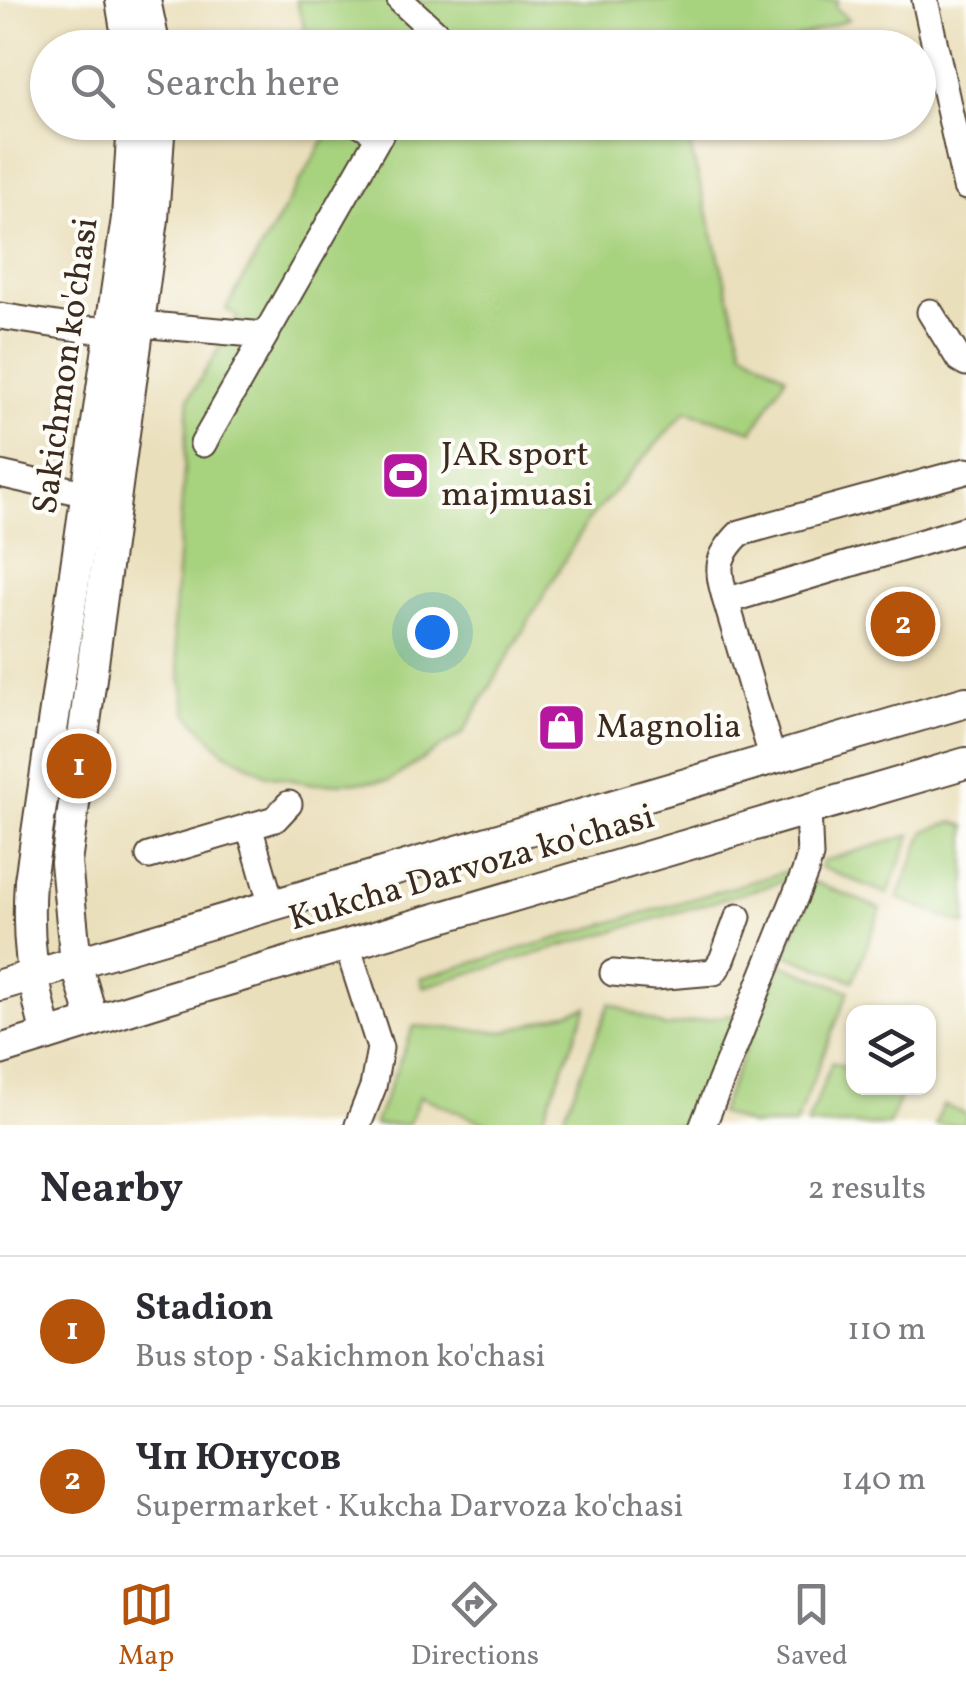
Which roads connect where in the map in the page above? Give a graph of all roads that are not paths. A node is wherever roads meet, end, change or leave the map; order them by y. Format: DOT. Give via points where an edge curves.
graph roads {
  1 [pos="121,0"];
  2 [pos="145,0"];
  3 [pos="400,0"];
  4 [pos="925,0"];
  5 [pos="126,30"];
  6 [pos="151,30"];
  7 [pos="433,30"];
  8 [pos="932,30"];
  9 [pos="936,50"];
  10 [pos="132,140"];
  11 [pos="159,140"];
  12 [pos="367,140"];
  13 [pos="966,187"];
  14 [pos="930,312"];
  15 [pos="0,316"];
  16 [pos="125,327"];
  17 [pos="266,335"];
  18 [pos="966,363"];
  19 [pos="204,444"];
  20 [pos="966,471"];
  21 [pos="0,474"];
  22 [pos="101,497"];
  23 [pos="966,529"];
  24 [pos="726,601"];
  25 [pos="966,702"];
  26 [pos="773,760"];
  27 [pos="966,763"];
  28 [pos="290,804"];
  29 [pos="808,809"];
  30 [pos="250,826"];
  31 [pos="149,856"];
  32 [pos="272,906"];
  33 [pos="70,914"];
  34 [pos="738,917"];
  35 [pos="154,941"];
  36 [pos="347,945"];
  37 [pos="76,963"];
  38 [pos="613,973"];
  39 [pos="31,976"];
  40 [pos="0,985"];
  41 [pos="93,1021"];
  42 [pos="47,1035"];
  43 [pos="0,1050"];
  44 [pos="358,1125"];
  45 [pos="703,1125"];
  1 -- 5 [label="main road"];
  2 -- 6 [label="main road"];
  3 -- 7 [label="street"];
  4 -- 8 [label="street"];
  9 -- 13 [label="street"];
  10 -- 16 [label="main road, Sakichmon ko'chasi"];
  11 -- 16 [label="main road, Sakichmon ko'chasi" via="157,189"];
  12 -- 17 [label="street"];
  14 -- 18 [label="street"];
  15 -- 16 [label="street" via="83,329"];
  16 -- 17 [label="street"];
  16 -- 22 [label="main road, Sakichmon ko'chasi"];
  17 -- 19 [label="street"];
  20 -- 24 [label="street" via="740,533 723,550 718,573"];
  21 -- 22 [label="street"];
  22 -- 33 [label="main road, Sakichmon ko'chasi" via="66,863"];
  22 -- 39 [label="main road, Sakichmon ko'chasi" via="30,880"];
  23 -- 24 [label="street"];
  24 -- 26 [label="street"];
  25 -- 26 [label="main road, Kukcha Darvoza ko'chasi"];
  26 -- 32 [label="main road, Kukcha Darvoza ko'chasi"];
  27 -- 29 [label="main road, Kukcha Darvoza ko'chasi"];
  28 -- 30 [label="street" via="275,819"];
  29 -- 36 [label="main road, Kukcha Darvoza ko'chasi"];
  29 -- 45 [label="street" via="805,872"];
  30 -- 31 [label="street"];
  30 -- 32 [label="street"];
  32 -- 35 [label="main road, Kukcha Darvoza ko'chasi"];
  33 -- 35 [label="main road" via="107,935"];
  33 -- 37 [label="main road, Sakichmon ko'chasi"];
  34 -- 38 [label="street" via="714,972 655,978"];
  35 -- 37 [label="main road, Kukcha Darvoza ko'chasi"];
  36 -- 41 [label="main road, Kukcha Darvoza ko'chasi"];
  36 -- 44 [label="street" via="380,1048"];
  37 -- 39 [label="main road, Kukcha Darvoza ko'chasi"];
  37 -- 41 [label="main road, Sakichmon ko'chasi"];
  39 -- 40 [label="main road, Kukcha Darvoza ko'chasi"];
  39 -- 42 [label="main road, Sakichmon ko'chasi"];
  41 -- 42 [label="main road, Kukcha Darvoza ko'chasi"];
  42 -- 43 [label="main road, Kukcha Darvoza ko'chasi"];
}
